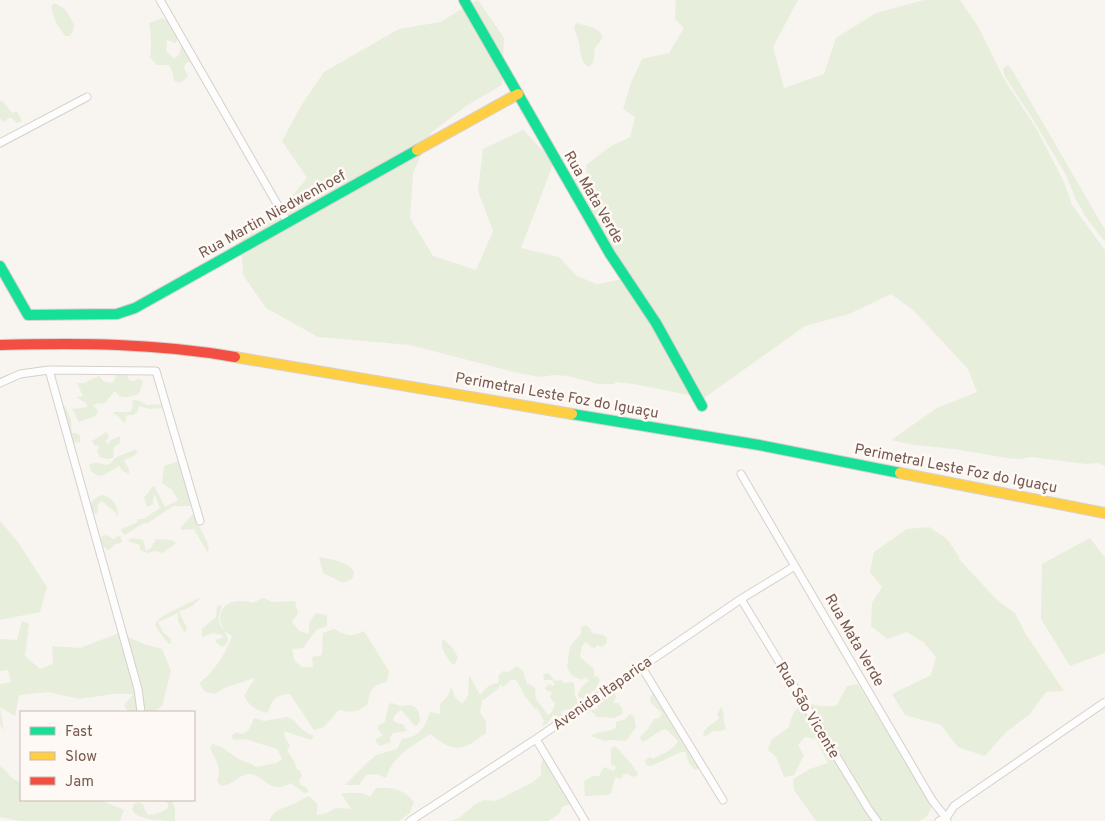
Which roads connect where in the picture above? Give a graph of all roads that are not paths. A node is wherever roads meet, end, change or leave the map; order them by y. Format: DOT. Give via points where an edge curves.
graph roads {
  1 [pos="160,0"];
  2 [pos="464,0"];
  3 [pos="518,94"];
  4 [pos="87,97"];
  5 [pos="0,143"];
  6 [pos="288,222"];
  7 [pos="0,266"];
  8 [pos="0,345"];
  9 [pos="49,370"];
  10 [pos="0,383"];
  11 [pos="702,406"];
  12 [pos="741,474"];
  13 [pos="1105,514"];
  14 [pos="200,521"];
  15 [pos="795,566"];
  16 [pos="741,599"];
  17 [pos="641,666"];
  18 [pos="1105,702"];
  19 [pos="141,711"];
  20 [pos="536,739"];
  21 [pos="723,800"];
  22 [pos="944,820"];
  23 [pos="410,821"];
  24 [pos="585,821"];
  25 [pos="878,821"];
  1 -- 6 [label="street"];
  2 -- 3 [label="main road, Rua Mata Verde"];
  3 -- 6 [label="main road, Rua Martin Niedwenhoef"];
  3 -- 11 [label="main road, Rua Mata Verde" via="610,254 656,323"];
  4 -- 5 [label="street"];
  6 -- 7 [label="main road, Rua Martin Niedwenhoef" via="135,308 117,314 28,315"];
  8 -- 13 [label="main road, Perimetral Leste Foz do Iguaçu" via="140,345 200,351 759,444"];
  9 -- 10 [label="street" via="20,374"];
  9 -- 14 [label="street" via="156,371"];
  9 -- 19 [label="street" via="138,689"];
  12 -- 15 [label="street, Rua Mata Verde"];
  15 -- 16 [label="street, Avenida Itaparica"];
  15 -- 22 [label="street, Rua Mata Verde"];
  16 -- 17 [label="street, Avenida Itaparica"];
  16 -- 25 [label="street, Rua São Vicente"];
  17 -- 20 [label="street, Avenida Itaparica"];
  17 -- 21 [label="street"];
  18 -- 22 [label="street" via="954,806"];
  20 -- 23 [label="street, Avenida Itaparica"];
  20 -- 24 [label="street"];
}
